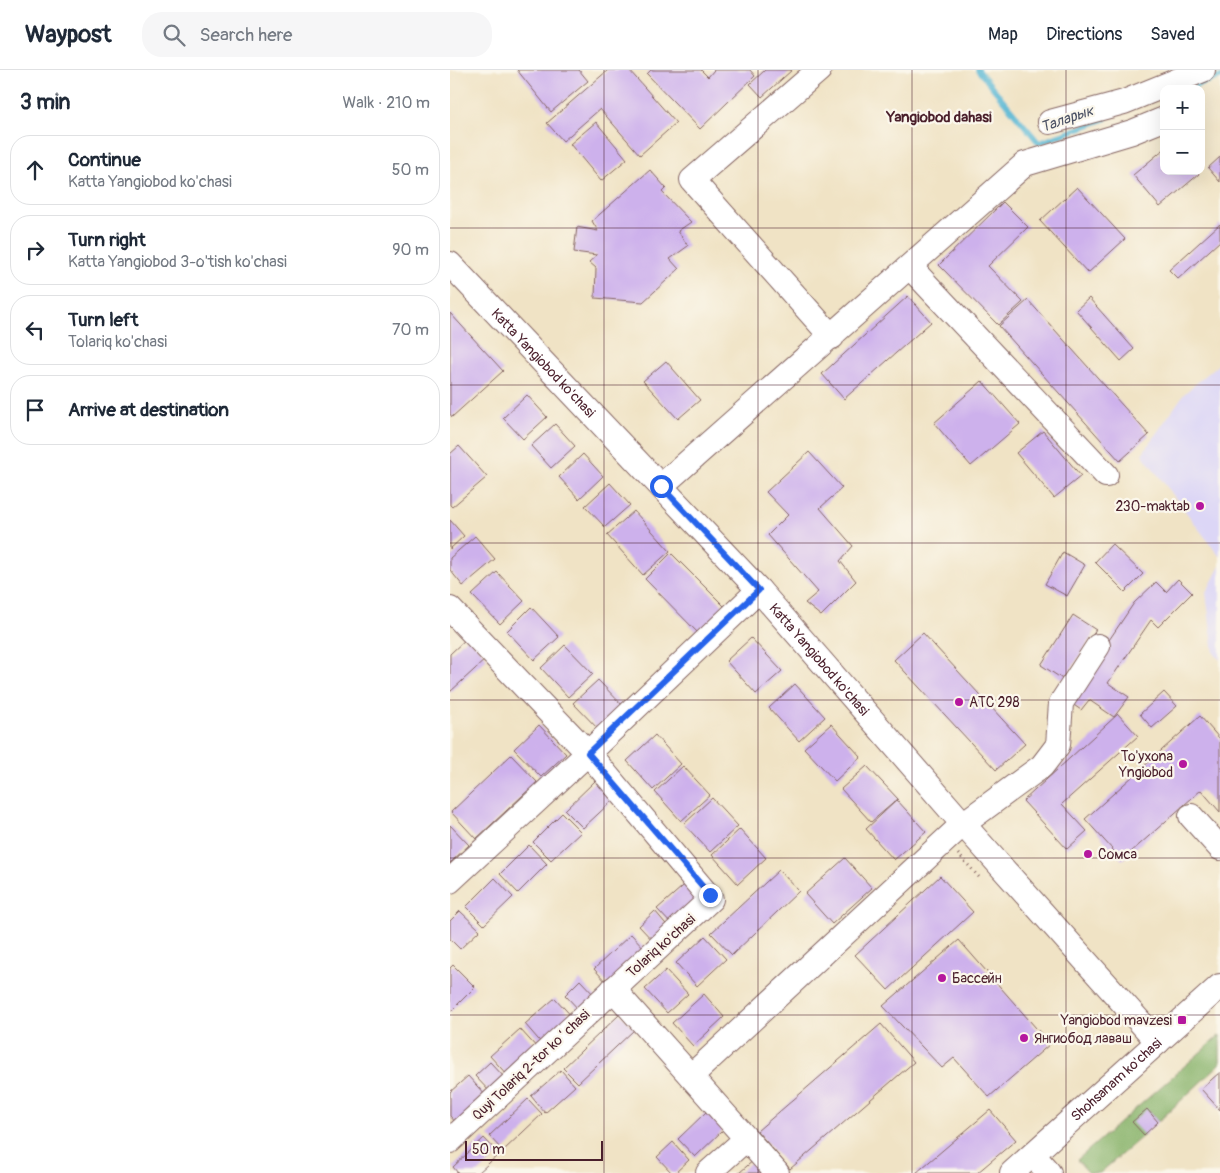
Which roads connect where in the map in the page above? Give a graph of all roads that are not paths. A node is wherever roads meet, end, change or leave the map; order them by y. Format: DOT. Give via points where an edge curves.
graph roads {
  1 [pos="819,70"];
  2 [pos="1203,70"];
  3 [pos="1160,121"];
  4 [pos="1050,122"];
  5 [pos="450,264"];
  6 [pos="910,267"];
  7 [pos="832,337"];
  8 [pos="1106,476"];
  9 [pos="661,486"];
  10 [pos="759,590"];
  11 [pos="453,617"];
  12 [pos="1098,646"];
  13 [pos="588,753"];
  14 [pos="1191,816"];
  15 [pos="963,824"];
  16 [pos="1220,848"];
  17 [pos="450,881"];
  18 [pos="1220,986"];
  19 [pos="613,989"];
  20 [pos="1158,1042"];
  21 [pos="691,1076"];
  22 [pos="746,1139"];
  23 [pos="450,1141"];
  24 [pos="1033,1155"];
  25 [pos="708,1173"];
  26 [pos="777,1173"];
  27 [pos="1012,1173"];
  28 [pos="1049,1173"];
  1 -- 7 [label="street" via="692,180"];
  2 -- 4 [label="street" via="1124,102"];
  3 -- 6 [label="street" via="1025,164"];
  5 -- 9 [label="street, Katta Yangiobod ko'chasi"];
  6 -- 7 [label="street"];
  6 -- 8 [label="street"];
  7 -- 9 [label="street"];
  9 -- 10 [label="street, Katta Yangiobod ko'chasi"];
  10 -- 13 [label="street"];
  10 -- 15 [label="street, Katta Yangiobod ko'chasi"];
  11 -- 13 [label="street, Tolariq ko'chasi"];
  12 -- 15 [label="street" via="1061,703 1058,745 1042,766"];
  13 -- 17 [label="street"];
  13 -- 19 [label="street, Tolariq ko'chasi" via="712,898"];
  14 -- 16 [label="street"];
  15 -- 20 [label="street, Katta Yangiobod ko'chasi"];
  15 -- 21 [label="street"];
  18 -- 20 [label="street, Shohsanam ko'chasi"];
  19 -- 21 [label="street"];
  19 -- 23 [label="street, Quyi Tolariq 2-tor koʻchasi"];
  20 -- 24 [label="street, Shohsanam ko'chasi"];
  21 -- 22 [label="street"];
  22 -- 25 [label="street"];
  22 -- 26 [label="street"];
  24 -- 27 [label="street, Shohsanam ko'chasi"];
  24 -- 28 [label="street"];
}
